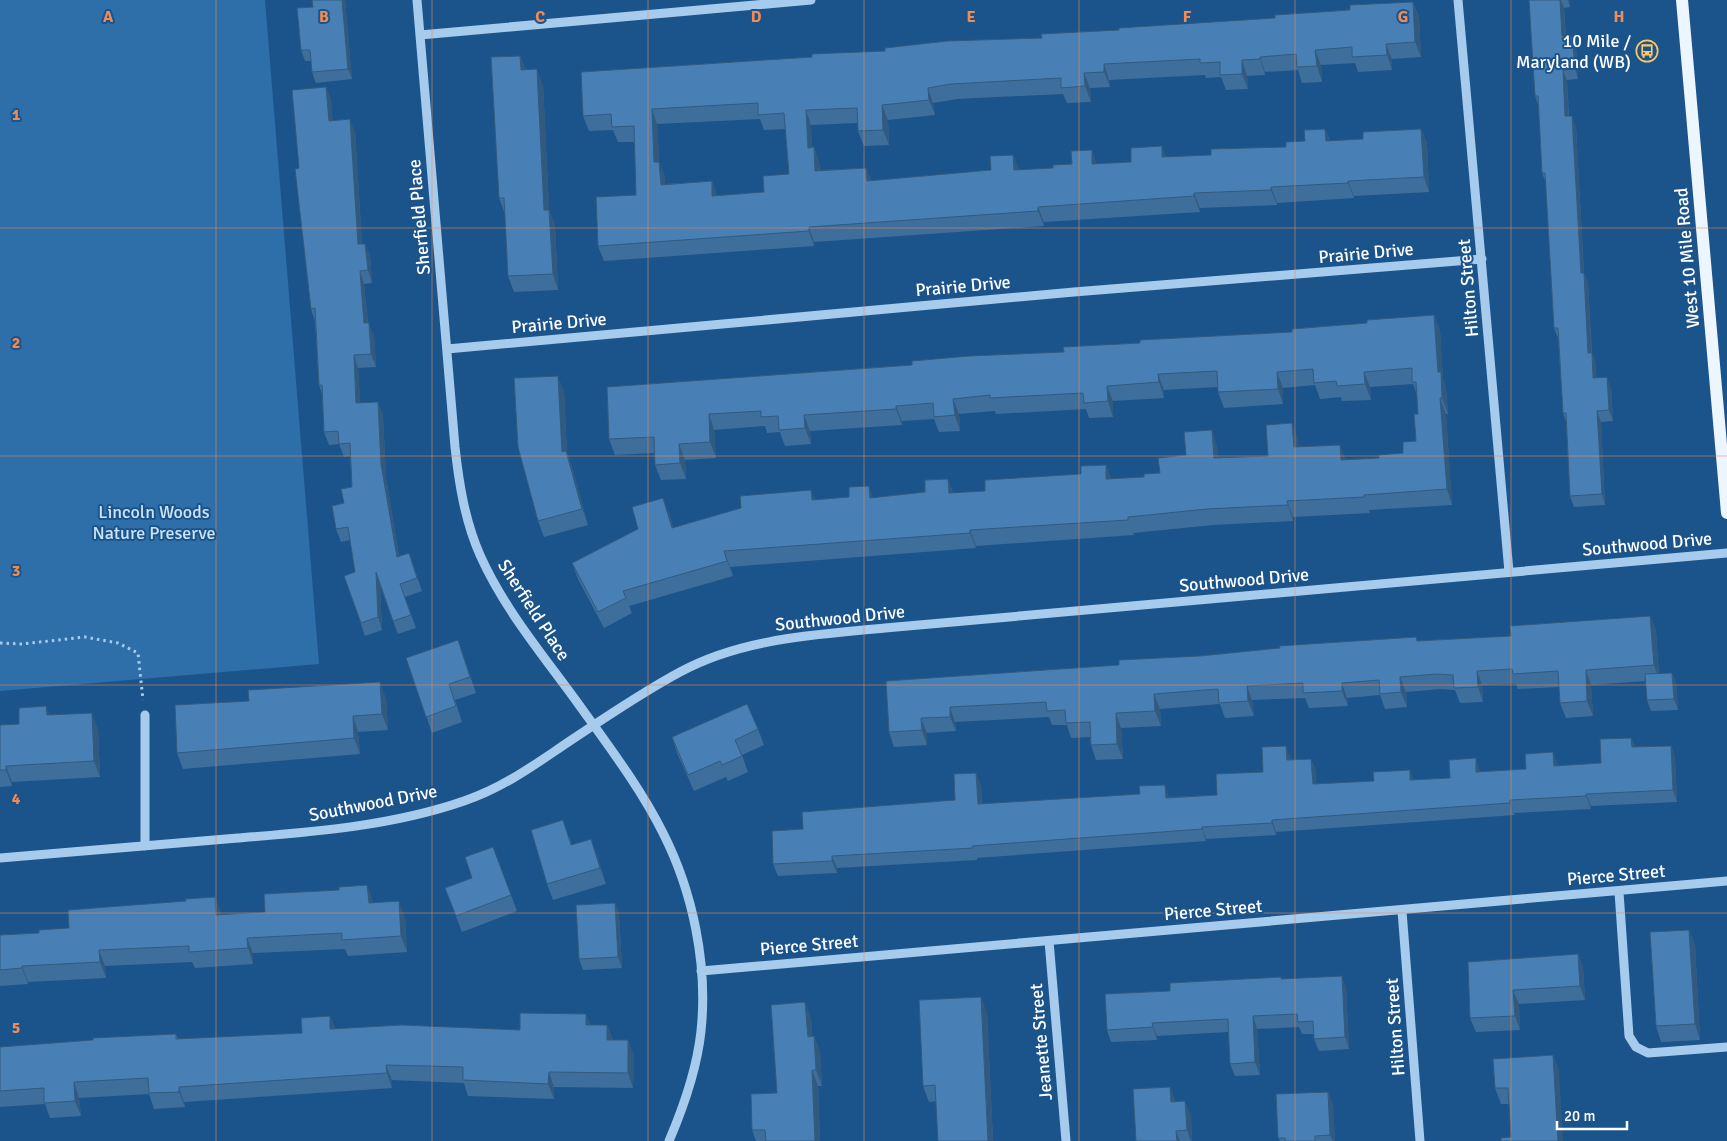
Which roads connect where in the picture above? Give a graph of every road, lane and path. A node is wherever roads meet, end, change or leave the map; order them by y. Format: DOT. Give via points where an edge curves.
graph roads {
  1 [pos="416,0"];
  2 [pos="811,0"];
  3 [pos="1458,0"];
  4 [pos="1682,0"];
  5 [pos="420,35"];
  6 [pos="1482,259"];
  7 [pos="447,350"];
  8 [pos="1727,513"];
  9 [pos="1727,553"];
  10 [pos="1509,572"];
  11 [pos="0,643"];
  12 [pos="145,715"];
  13 [pos="594,726"];
  14 [pos="145,846"];
  15 [pos="0,858"];
  16 [pos="1727,881"];
  17 [pos="1619,892"];
  18 [pos="1402,911"];
  19 [pos="1049,941"];
  20 [pos="701,971"];
  21 [pos="1727,1047"];
  22 [pos="670,1141"];
  23 [pos="1066,1141"];
  24 [pos="1420,1141"];
  1 -- 5 [label="street, Sherfield Place"];
  2 -- 5 [label="street"];
  3 -- 6 [label="street, Hilton Street"];
  4 -- 8 [label="main road, West 10 Mile Road"];
  5 -- 7 [label="street, Sherfield Place"];
  6 -- 7 [label="street, Prairie Drive" via="1074,292"];
  6 -- 10 [label="street, Hilton Street"];
  7 -- 13 [label="street, Sherfield Place" via="458,481 479,554 511,611"];
  9 -- 10 [label="street, Southwood Drive"];
  10 -- 13 [label="street, Southwood Drive" via="782,639 736,650 682,671"];
  11 -- 12 [label="path" via="22,644 85,637 118,643 138,652"];
  12 -- 14 [label="street"];
  13 -- 14 [label="street, Southwood Drive" via="508,782 464,801 411,816 304,833"];
  13 -- 20 [label="street, Sherfield Place" via="639,792 674,856 695,927"];
  14 -- 15 [label="street, Southwood Drive"];
  16 -- 17 [label="street, Pierce Street"];
  17 -- 18 [label="street, Pierce Street"];
  17 -- 21 [label="street" via="1629,1036 1636,1047 1648,1053"];
  18 -- 19 [label="street, Pierce Street"];
  18 -- 24 [label="street, Hilton Street"];
  19 -- 20 [label="street, Pierce Street"];
  19 -- 23 [label="street, Jeanette Street"];
  20 -- 22 [label="street, Sherfield Place" via="702,1016 697,1056"];
}
